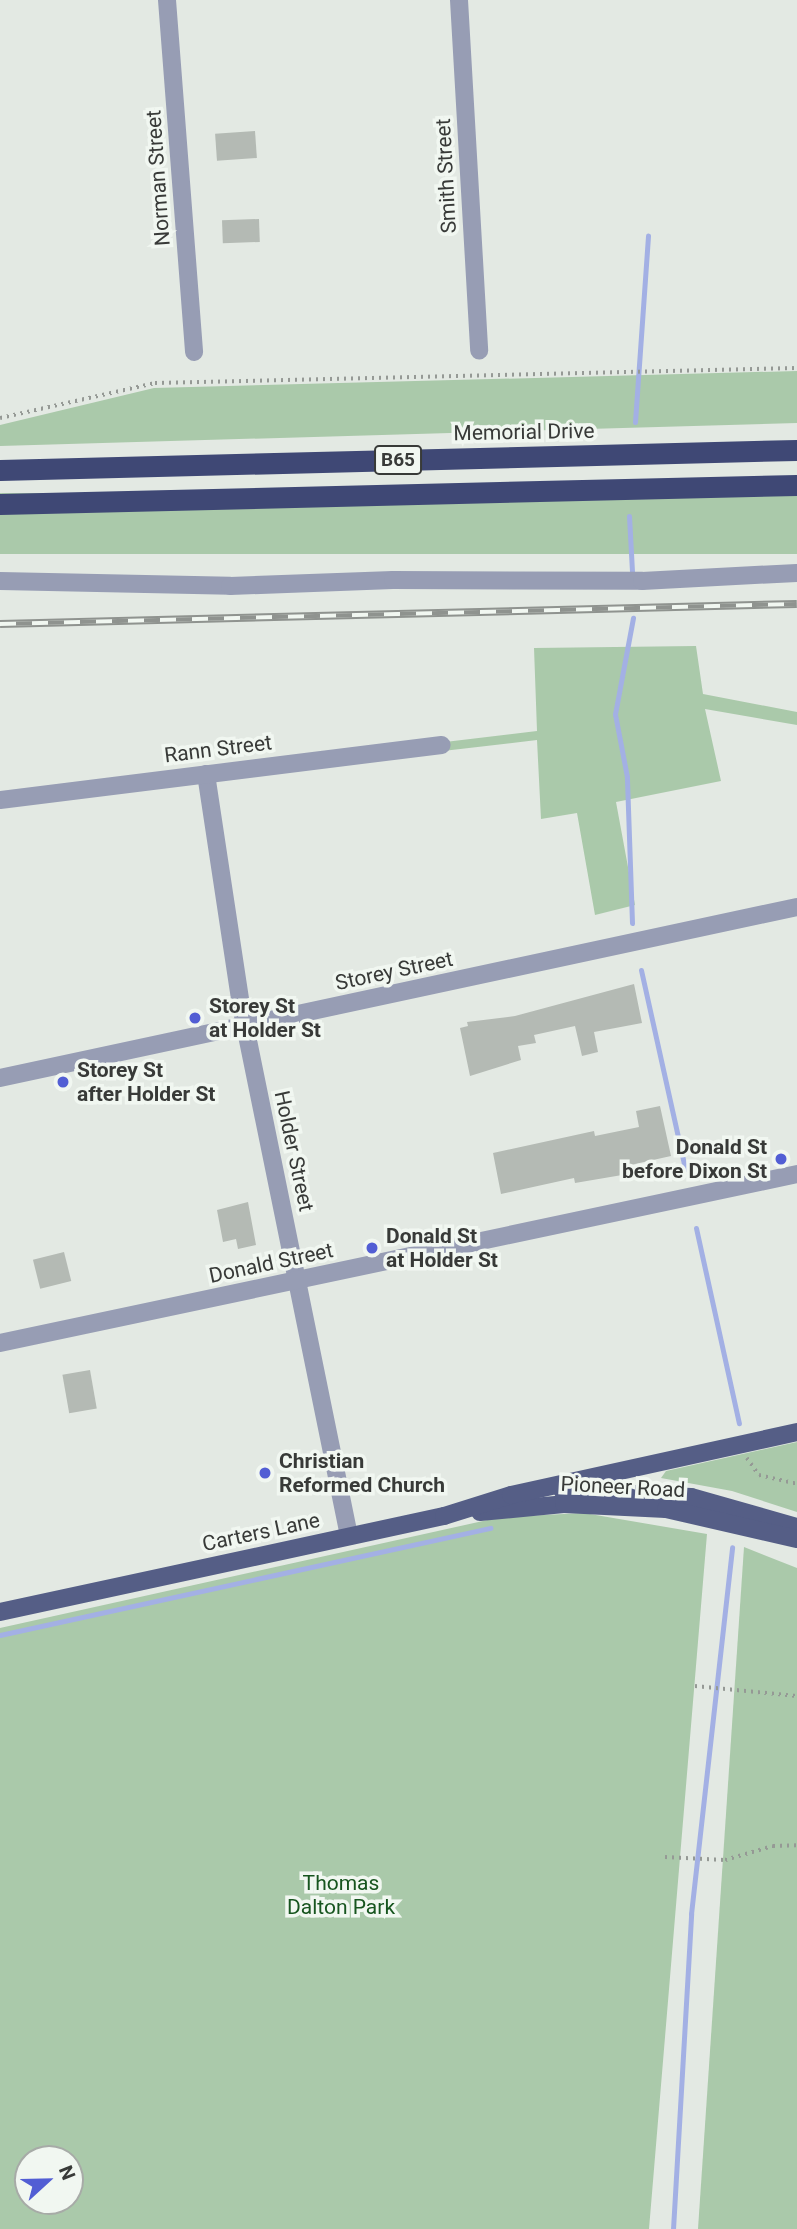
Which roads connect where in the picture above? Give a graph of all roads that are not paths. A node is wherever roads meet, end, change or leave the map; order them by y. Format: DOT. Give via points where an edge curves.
graph roads {
  1 [pos="167,0"];
  2 [pos="459,0"];
  3 [pos="480,350"];
  4 [pos="194,352"];
  5 [pos="797,450"];
  6 [pos="0,470"];
  7 [pos="797,485"];
  8 [pos="0,504"];
  9 [pos="797,573"];
  10 [pos="0,581"];
  11 [pos="442,745"];
  12 [pos="206,774"];
  13 [pos="0,800"];
  14 [pos="797,907"];
  15 [pos="245,1027"];
  16 [pos="0,1077"];
  17 [pos="797,1174"];
  18 [pos="297,1281"];
  19 [pos="0,1343"];
  20 [pos="797,1432"];
  21 [pos="530,1490"];
  22 [pos="603,1491"];
  23 [pos="444,1516"];
  24 [pos="797,1527"];
  25 [pos="349,1536"];
  26 [pos="797,1539"];
  27 [pos="0,1612"];
  1 -- 4 [label="street, Norman Street"];
  2 -- 3 [label="street, Smith Street"];
  5 -- 6 [label="highway, Memorial Drive / B65"];
  7 -- 8 [label="highway, B65"];
  9 -- 10 [label="street" via="642,582 393,580 230,586"];
  11 -- 12 [label="street, Rann Street"];
  12 -- 13 [label="street, Rann Street"];
  12 -- 15 [label="street, Holder Street" via="223,910"];
  14 -- 15 [label="street, Storey Street"];
  15 -- 16 [label="street, Storey Street"];
  15 -- 18 [label="street, Holder Street"];
  17 -- 18 [label="street, Donald Street"];
  18 -- 19 [label="street, Donald Street"];
  18 -- 25 [label="street, Holder Street"];
  20 -- 21 [label="main road, Carters Lane"];
  21 -- 22 [label="main road, Carters Lane"];
  21 -- 23 [label="main road, Carters Lane"];
  22 -- 24 [label="main road, Pioneer Road" via="691,1497"];
  23 -- 25 [label="main road, Carters Lane"];
  23 -- 26 [label="main road, Pioneer Road" via="564,1504 666,1509"];
  25 -- 27 [label="main road, Carters Lane"];
}
